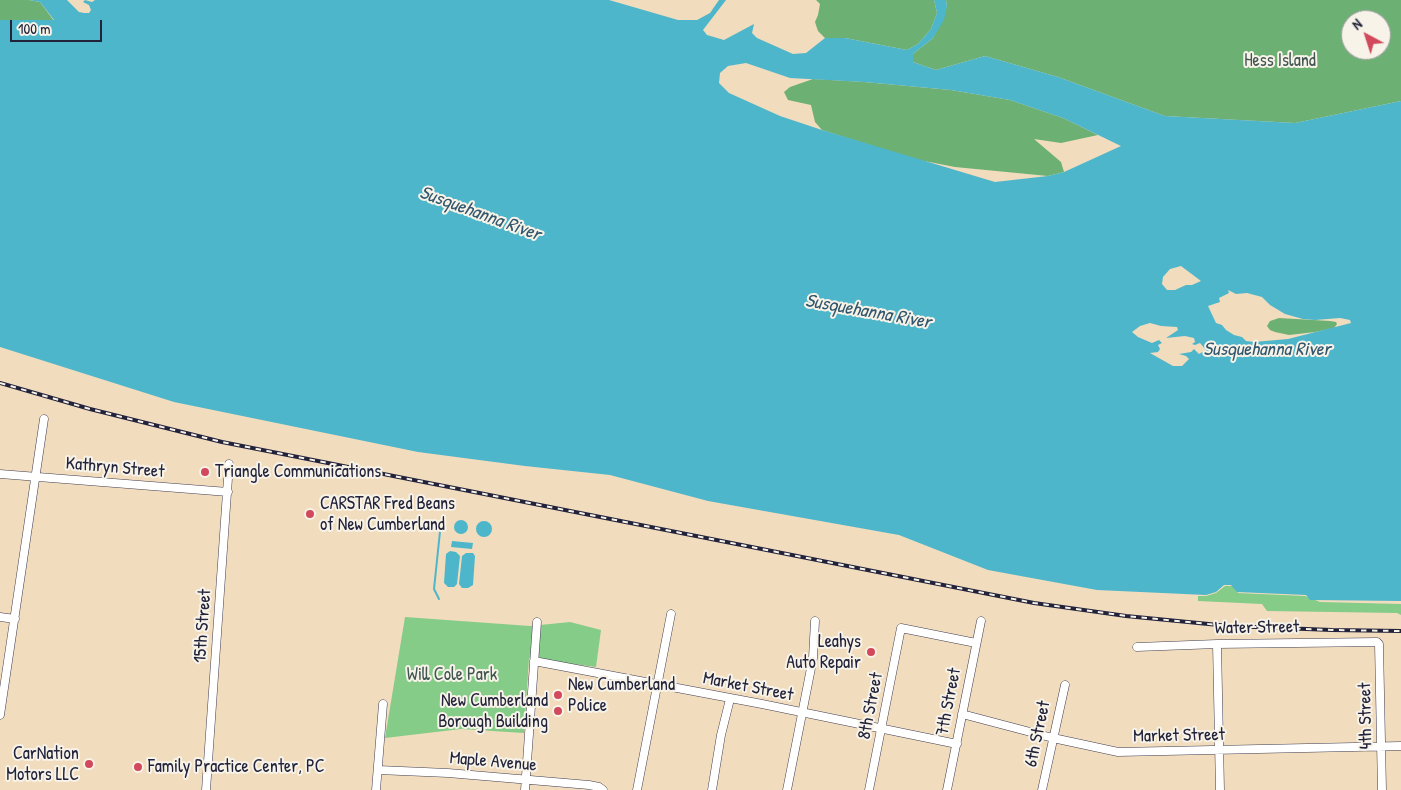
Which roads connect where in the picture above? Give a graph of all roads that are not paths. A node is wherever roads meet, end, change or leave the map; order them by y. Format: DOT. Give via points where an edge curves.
graph roads {
  1 [pos="44,419"];
  2 [pos="229,464"];
  3 [pos="0,474"];
  4 [pos="36,477"];
  5 [pos="228,492"];
  6 [pos="671,614"];
  7 [pos="0,617"];
  8 [pos="15,620"];
  9 [pos="815,621"];
  10 [pos="981,621"];
  11 [pos="537,622"];
  12 [pos="1377,642"];
  13 [pos="976,643"];
  14 [pos="1217,644"];
  15 [pos="1137,647"];
  16 [pos="534,661"];
  17 [pos="658,684"];
  18 [pos="1065,685"];
  19 [pos="730,698"];
  20 [pos="383,704"];
  21 [pos="802,712"];
  22 [pos="962,714"];
  23 [pos="0,715"];
  24 [pos="882,729"];
  25 [pos="1052,738"];
  26 [pos="957,744"];
  27 [pos="1381,746"];
  28 [pos="1401,746"];
  29 [pos="1220,750"];
  30 [pos="378,770"];
  31 [pos="526,780"];
  32 [pos="206,790"];
  33 [pos="376,790"];
  34 [pos="525,790"];
  35 [pos="603,790"];
  36 [pos="638,790"];
  37 [pos="712,790"];
  38 [pos="787,790"];
  39 [pos="869,790"];
  40 [pos="948,790"];
  41 [pos="1042,790"];
  42 [pos="1220,790"];
  43 [pos="1382,790"];
  1 -- 4 [label="street"];
  2 -- 5 [label="street, 15th Street"];
  3 -- 4 [label="street, Kathryn Street"];
  4 -- 5 [label="street, Kathryn Street"];
  4 -- 8 [label="street"];
  5 -- 32 [label="street, 15th Street"];
  6 -- 17 [label="street"];
  7 -- 8 [label="street"];
  8 -- 23 [label="street"];
  9 -- 21 [label="street" via="813,658"];
  10 -- 13 [label="street, 7th Street"];
  11 -- 16 [label="street"];
  12 -- 14 [label="street, Water Street"];
  12 -- 27 [label="street, 4th Street"];
  13 -- 22 [label="street, 7th Street"];
  13 -- 24 [label="street, 8th Street" via="901,628"];
  14 -- 15 [label="street, Water Street"];
  14 -- 29 [label="street"];
  16 -- 17 [label="street, Market Street"];
  16 -- 31 [label="street"];
  17 -- 19 [label="street, Market Street"];
  17 -- 36 [label="street"];
  18 -- 25 [label="street, 6th Street"];
  19 -- 21 [label="street, Market Street"];
  19 -- 37 [label="street"];
  20 -- 30 [label="street"];
  21 -- 24 [label="street, Market Street"];
  21 -- 38 [label="street"];
  22 -- 25 [label="street, Market Street"];
  22 -- 26 [label="street, 7th Street"];
  24 -- 26 [label="street, Market Street"];
  24 -- 39 [label="street, 8th Street"];
  25 -- 29 [label="street, Market Street" via="1118,752"];
  25 -- 41 [label="street, 6th Street"];
  26 -- 40 [label="street, 7th Street"];
  27 -- 28 [label="street, Market Street"];
  27 -- 29 [label="street, Market Street"];
  27 -- 43 [label="street, 4th Street"];
  29 -- 42 [label="street"];
  30 -- 31 [label="street, Maple Avenue"];
  30 -- 33 [label="street"];
  31 -- 34 [label="street"];
  31 -- 35 [label="street, Maple Avenue" via="590,785"];
}
